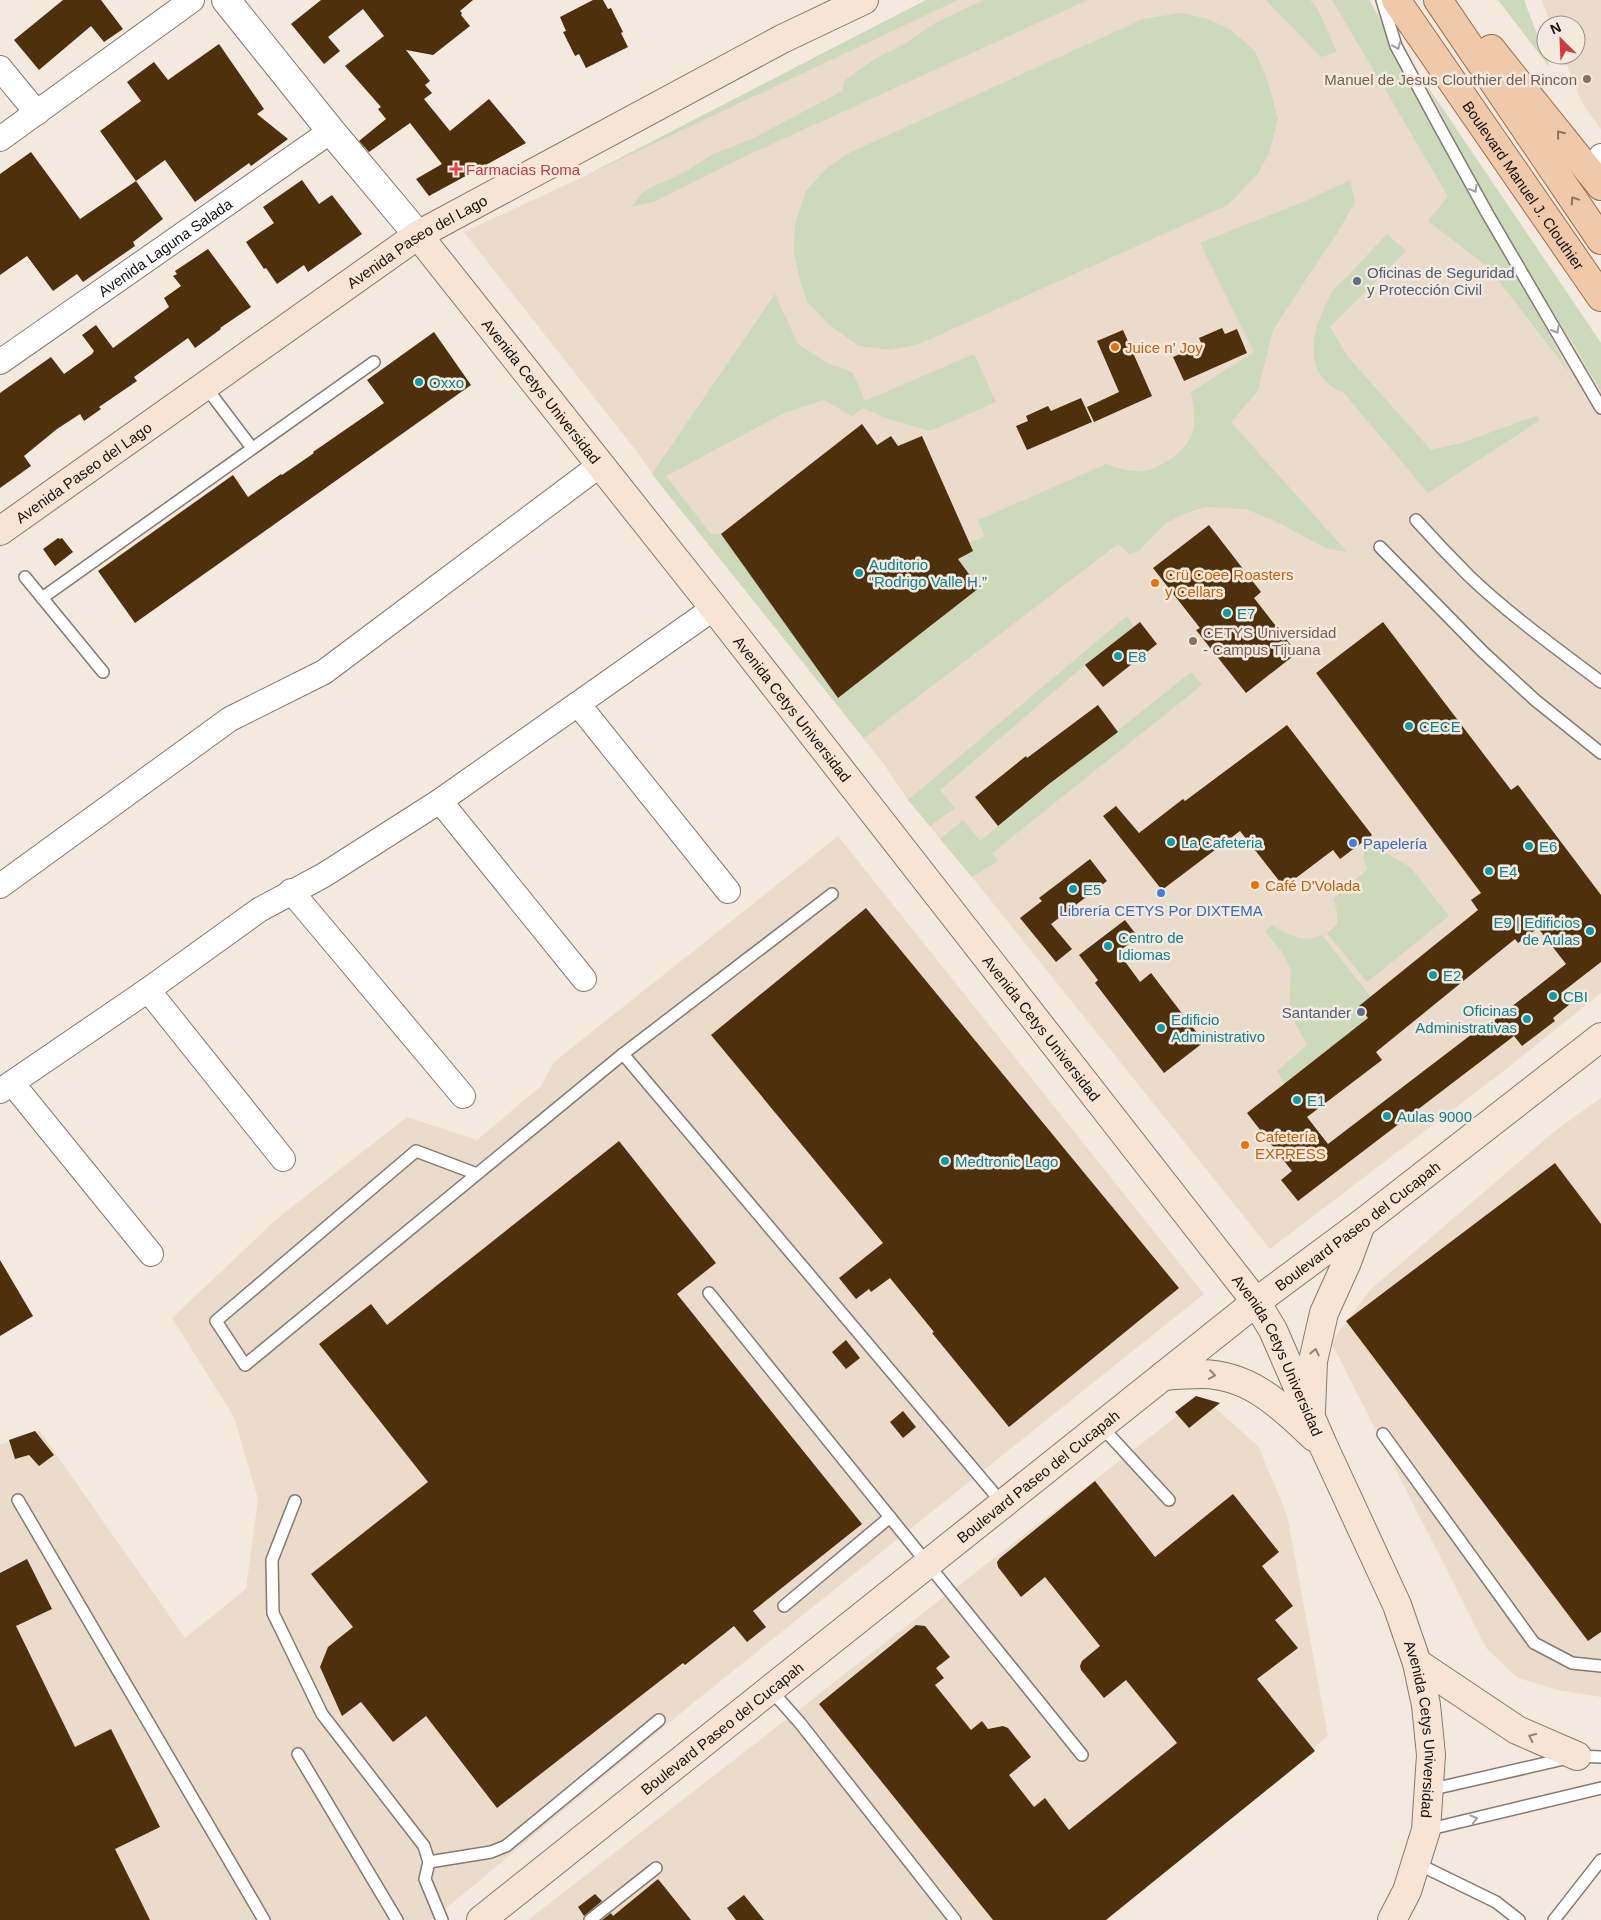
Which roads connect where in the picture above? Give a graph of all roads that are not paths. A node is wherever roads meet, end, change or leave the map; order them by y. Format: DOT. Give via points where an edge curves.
graph roads {
  1 [pos="192,0"];
  2 [pos="226,0"];
  3 [pos="864,0"];
  4 [pos="1382,0"];
  5 [pos="1396,0"];
  6 [pos="1438,0"];
  7 [pos="1451,0"];
  8 [pos="0,68"];
  9 [pos="36,113"];
  10 [pos="331,131"];
  11 [pos="0,139"];
  12 [pos="1598,172"];
  13 [pos="418,235"];
  14 [pos="1601,240"];
  15 [pos="1601,296"];
  16 [pos="0,362"];
  17 [pos="374,362"];
  18 [pos="205,386"];
  19 [pos="1601,408"];
  20 [pos="252,448"];
  21 [pos="600,465"];
  22 [pos="1416,520"];
  23 [pos="0,531"];
  24 [pos="1380,547"];
  25 [pos="25,577"];
  26 [pos="42,598"];
  27 [pos="714,608"];
  28 [pos="103,672"];
  29 [pos="1601,682"];
  30 [pos="578,704"];
  31 [pos="1601,753"];
  32 [pos="440,801"];
  33 [pos="0,886"];
  34 [pos="292,891"];
  35 [pos="728,891"];
  36 [pos="832,894"];
  37 [pos="584,979"];
  38 [pos="148,990"];
  39 [pos="1601,1037"];
  40 [pos="623,1054"];
  41 [pos="6,1087"];
  42 [pos="463,1096"];
  43 [pos="284,1159"];
  44 [pos="477,1174"];
  45 [pos="1361,1224"];
  46 [pos="151,1254"];
  47 [pos="709,1293"];
  48 [pos="1256,1302"];
  49 [pos="1164,1376"];
  50 [pos="1311,1418"];
  51 [pos="1101,1426"];
  52 [pos="1383,1434"];
  53 [pos="1323,1445"];
  54 [pos="18,1500"];
  55 [pos="1169,1500"];
  56 [pos="295,1501"];
  57 [pos="1003,1504"];
  58 [pos="890,1517"];
  59 [pos="928,1564"];
  60 [pos="784,1606"];
  61 [pos="1416,1663"];
  62 [pos="1601,1666"];
  63 [pos="770,1689"];
  64 [pos="659,1720"];
  65 [pos="298,1754"];
  66 [pos="1082,1755"];
  67 [pos="1589,1756"];
  68 [pos="1601,1788"];
  69 [pos="1428,1790"];
  70 [pos="1426,1830"];
  71 [pos="1601,1860"];
  72 [pos="429,1862"];
  73 [pos="1416,1863"];
  74 [pos="656,1868"];
  75 [pos="264,1920"];
  76 [pos="397,1920"];
  77 [pos="442,1920"];
  78 [pos="481,1920"];
  79 [pos="590,1920"];
  80 [pos="955,1920"];
  81 [pos="1392,1920"];
  82 [pos="1519,1920"];
  83 [pos="1554,1920"];
  1 -- 9 [label="street"];
  2 -- 10 [label="street"];
  3 -- 13 [label="main road, Avenida Paseo del Lago" via="782,39"];
  4 -- 19 [label="lane, one-way" via="1396,46 1433,116"];
  5 -- 15 [label="main road, Boulevard Manuel J. Clouthier"];
  14 -- 6 [label="main road, Boulevard Manuel J. Clouthier, one-way"];
  12 -- 7 [label="main road, one-way"];
  8 -- 9 [label="street"];
  9 -- 11 [label="street"];
  10 -- 13 [label="street"];
  10 -- 16 [label="street, Avenida Laguna Salada"];
  13 -- 18 [label="main road, Avenida Paseo del Lago"];
  13 -- 21 [label="main road, Avenida Cetys Universidad"];
  17 -- 20 [label="lane"];
  18 -- 20 [label="lane"];
  18 -- 23 [label="main road, Avenida Paseo del Lago"];
  20 -- 26 [label="lane"];
  21 -- 27 [label="main road, Avenida Cetys Universidad"];
  21 -- 33 [label="street" via="324,672 230,719"];
  22 -- 29 [label="lane" via="1492,597"];
  24 -- 31 [label="lane" via="1483,652 1535,700"];
  25 -- 26 [label="lane"];
  26 -- 28 [label="lane"];
  27 -- 30 [label="street"];
  27 -- 48 [label="main road, Avenida Cetys Universidad"];
  30 -- 32 [label="street"];
  30 -- 35 [label="street"];
  32 -- 34 [label="street" via="324,875"];
  32 -- 37 [label="street"];
  34 -- 38 [label="street" via="259,910"];
  34 -- 42 [label="street"];
  36 -- 40 [label="lane"];
  38 -- 41 [label="street"];
  38 -- 43 [label="street"];
  39 -- 45 [label="main road, Boulevard Paseo del Cucapah"];
  40 -- 44 [label="lane"];
  40 -- 57 [label="lane"];
  41 -- 46 [label="street"];
  44 -- 44 [label="lane" via="416,1151 216,1321 245,1365"];
  45 -- 48 [label="main road, Boulevard Paseo del Cucapah"];
  50 -- 45 [label="main road, one-way" via="1313,1361 1324,1313"];
  47 -- 58 [label="lane"];
  48 -- 49 [label="main road, Boulevard Paseo del Cucapah"];
  48 -- 50 [label="main road, Avenida Cetys Universidad" via="1273,1330"];
  49 -- 51 [label="main road, Boulevard Paseo del Cucapah"];
  49 -- 53 [label="main road, one-way" via="1203,1374 1228,1377 1254,1387 1278,1403"];
  50 -- 53 [label="main road, Avenida Cetys Universidad"];
  51 -- 55 [label="lane"];
  51 -- 57 [label="main road, Boulevard Paseo del Cucapah"];
  52 -- 62 [label="lane" via="1534,1642 1572,1663"];
  53 -- 61 [label="main road, Avenida Cetys Universidad" via="1397,1605"];
  54 -- 75 [label="lane"];
  56 -- 72 [label="lane" via="272,1560 273,1613 322,1714 424,1846"];
  57 -- 59 [label="main road, Boulevard Paseo del Cucapah"];
  58 -- 59 [label="lane"];
  58 -- 60 [label="lane"];
  59 -- 63 [label="main road, Boulevard Paseo del Cucapah"];
  59 -- 66 [label="lane"];
  67 -- 61 [label="main road, one-way" via="1517,1730"];
  61 -- 69 [label="main road, Avenida Cetys Universidad" via="1426,1705 1430,1755"];
  63 -- 78 [label="main road, Boulevard Paseo del Cucapah"];
  63 -- 80 [label="lane"];
  64 -- 72 [label="lane" via="506,1846 491,1852"];
  65 -- 76 [label="lane"];
  67 -- 69 [label="lane"];
  70 -- 68 [label="lane, one-way"];
  69 -- 70 [label="main road, Avenida Cetys Universidad"];
  70 -- 73 [label="main road, Avenida Cetys Universidad"];
  71 -- 83 [label="lane"];
  72 -- 77 [label="lane" via="425,1879"];
  73 -- 81 [label="main road, Avenida Cetys Universidad" via="1407,1891"];
  73 -- 82 [label="lane" via="1496,1902"];
  74 -- 79 [label="lane"];
}
